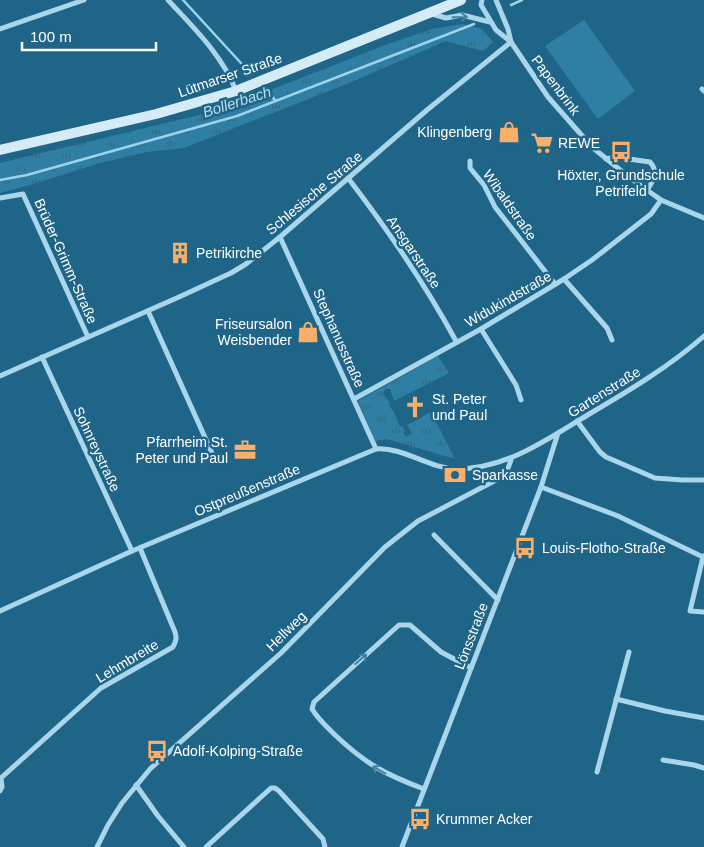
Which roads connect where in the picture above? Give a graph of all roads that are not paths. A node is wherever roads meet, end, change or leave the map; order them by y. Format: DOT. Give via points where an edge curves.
graph roads {
  1 [pos="84,0"];
  2 [pos="168,0"];
  3 [pos="461,0"];
  4 [pos="482,0"];
  5 [pos="496,0"];
  6 [pos="429,13"];
  7 [pos="490,22"];
  8 [pos="0,29"];
  9 [pos="511,42"];
  10 [pos="236,91"];
  11 [pos="0,150"];
  12 [pos="606,159"];
  13 [pos="470,160"];
  14 [pos="348,178"];
  15 [pos="647,190"];
  16 [pos="0,198"];
  17 [pos="660,200"];
  18 [pos="704,218"];
  19 [pos="280,237"];
  20 [pos="564,279"];
  21 [pos="555,284"];
  22 [pos="148,311"];
  23 [pos="481,329"];
  24 [pos="704,336"];
  25 [pos="88,337"];
  26 [pos="612,340"];
  27 [pos="456,341"];
  28 [pos="42,358"];
  29 [pos="0,376"];
  30 [pos="354,399"];
  31 [pos="521,400"];
  32 [pos="577,421"];
  33 [pos="558,433"];
  34 [pos="376,449"];
  35 [pos="212,453"];
  36 [pos="510,458"];
  37 [pos="704,480"];
  38 [pos="541,488"];
  39 [pos="434,535"];
  40 [pos="140,548"];
  41 [pos="132,551"];
  42 [pos="703,556"];
  43 [pos="498,600"];
  44 [pos="0,611"];
  45 [pos="704,612"];
  46 [pos="629,652"];
  47 [pos="471,668"];
  48 [pos="616,699"];
  49 [pos="704,718"];
  50 [pos="663,760"];
  51 [pos="704,768"];
  52 [pos="597,772"];
  53 [pos="1,777"];
  54 [pos="136,785"];
  55 [pos="424,789"];
  56 [pos="0,791"];
  57 [pos="97,847"];
  58 [pos="184,847"];
  59 [pos="206,847"];
  60 [pos="325,847"];
  61 [pos="402,847"];
  1 -- 8 [label="street"];
  2 -- 10 [label="street" via="215,55 231,77"];
  3 -- 6 [label="main road, Lütmarser Straße"];
  4 -- 7 [label="street, Papenbrink" via="481,5"];
  5 -- 9 [label="street, Papenbrink"];
  6 -- 7 [label="street, one-way" via="446,18 462,15"];
  6 -- 10 [label="main road, Lütmarser Straße"];
  7 -- 9 [label="street, Papenbrink"];
  9 -- 12 [label="street, Papenbrink" via="548,97"];
  9 -- 14 [label="street, Schlesische Straße"];
  10 -- 11 [label="main road, Lütmarser Straße" via="156,114"];
  12 -- 15 [label="street, Papenbrink"];
  12 -- 15 [label="street" via="615,157 650,162 655,176"];
  13 -- 21 [label="street, Wibaldstraße" via="470,168 495,207"];
  14 -- 19 [label="street, Schlesische Straße"];
  14 -- 27 [label="street, Ansgarstraße" via="417,275"];
  15 -- 17 [label="street, Papenbrink"];
  16 -- 25 [label="street, Brüder-Grimm-Straße" via="23,194"];
  17 -- 18 [label="street, Papenbrink"];
  17 -- 20 [label="street, Widukindstraße" via="651,214"];
  19 -- 22 [label="street, Schlesische Straße" via="231,273"];
  19 -- 30 [label="street, Stephanusstraße"];
  20 -- 21 [label="street, Widukindstraße"];
  20 -- 26 [label="street" via="607,328"];
  21 -- 23 [label="street, Widukindstraße"];
  22 -- 25 [label="street, Schlesische Straße"];
  22 -- 35 [label="street"];
  23 -- 27 [label="street, Widukindstraße"];
  23 -- 31 [label="street" via="516,385"];
  24 -- 32 [label="street, Gartenstraße" via="666,366"];
  25 -- 28 [label="street, Schlesische Straße"];
  27 -- 30 [label="street, Widukindstraße"];
  28 -- 29 [label="street, Schlesische Straße"];
  28 -- 41 [label="street, Sohnreystraße"];
  30 -- 34 [label="street, Stephanusstraße"];
  32 -- 33 [label="street, Gartenstraße"];
  32 -- 37 [label="street" via="606,457 655,478"];
  33 -- 36 [label="street, Gartenstraße"];
  33 -- 38 [label="street, Lönsstraße"];
  34 -- 36 [label="street" via="394,450 454,469 488,465"];
  34 -- 40 [label="street, Ostpreußenstraße"];
  36 -- 54 [label="street, Hellweg" via="507,471 498,479 418,521 385,547 281,653 170,749"];
  38 -- 42 [label="street" via="618,516"];
  38 -- 43 [label="street, Lönsstraße"];
  39 -- 43 [label="street"];
  40 -- 41 [label="street, Ostpreußenstraße"];
  40 -- 53 [label="street, Lehmbreite" via="175,632 173,647 102,688"];
  41 -- 44 [label="street, Ostpreußenstraße"];
  42 -- 45 [label="street" via="690,611"];
  43 -- 47 [label="street, Lönsstraße"];
  46 -- 48 [label="street"];
  47 -- 55 [label="street, Lönsstraße"];
  55 -- 47 [label="street, one-way" via="369,764 316,717 312,709 314,702 399,625 410,625 440,652"];
  48 -- 49 [label="street"];
  48 -- 52 [label="street"];
  50 -- 51 [label="street"];
  53 -- 56 [label="street, Lehmbreite"];
  54 -- 57 [label="street, Hellweg" via="117,810"];
  54 -- 58 [label="street"];
  55 -- 61 [label="street, Lönsstraße"];
  59 -- 60 [label="street" via="271,788 275,788 323,839"];
}
